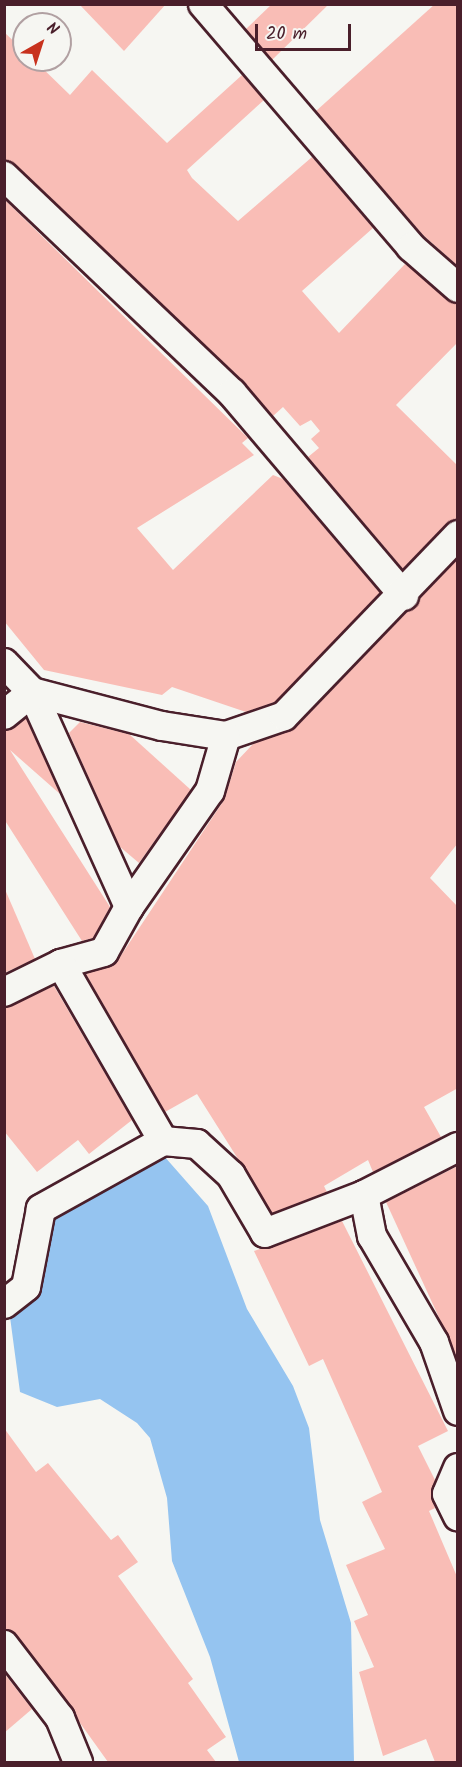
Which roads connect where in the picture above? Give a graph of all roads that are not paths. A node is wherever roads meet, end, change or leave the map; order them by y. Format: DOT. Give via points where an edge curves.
graph roads {
  1 [pos="203,4"];
  2 [pos="4,176"];
  3 [pos="458,288"];
  4 [pos="458,536"];
  5 [pos="404,597"];
  6 [pos="4,663"];
  7 [pos="32,692"];
  8 [pos="4,715"];
  9 [pos="226,736"];
  10 [pos="129,907"];
  11 [pos="61,964"];
  12 [pos="4,992"];
  13 [pos="163,1141"];
  14 [pos="458,1147"];
  15 [pos="364,1195"];
  16 [pos="4,1304"];
  17 [pos="458,1411"];
  18 [pos="457,1470"];
  19 [pos="458,1517"];
  20 [pos="4,1645"];
  21 [pos="78,1762"];
  1 -- 3 [label="street" via="411,247"];
  2 -- 5 [label="street" via="232,393"];
  4 -- 5 [label="street"];
  5 -- 9 [label="street" via="284,716"];
  6 -- 7 [label="street"];
  7 -- 8 [label="street"];
  7 -- 9 [label="street" via="162,726"];
  7 -- 10 [label="street"];
  9 -- 10 [label="street" via="210,791"];
  10 -- 11 [label="street" via="104,952"];
  11 -- 12 [label="street"];
  11 -- 13 [label="street"];
  13 -- 15 [label="street" via="197,1144 231,1175 265,1233"];
  13 -- 16 [label="street" via="41,1209 26,1287"];
  14 -- 15 [label="street"];
  15 -- 17 [label="street" via="372,1236 434,1342"];
  18 -- 19 [label="street" via="447,1494"];
  20 -- 21 [label="street" via="60,1718"];
}
